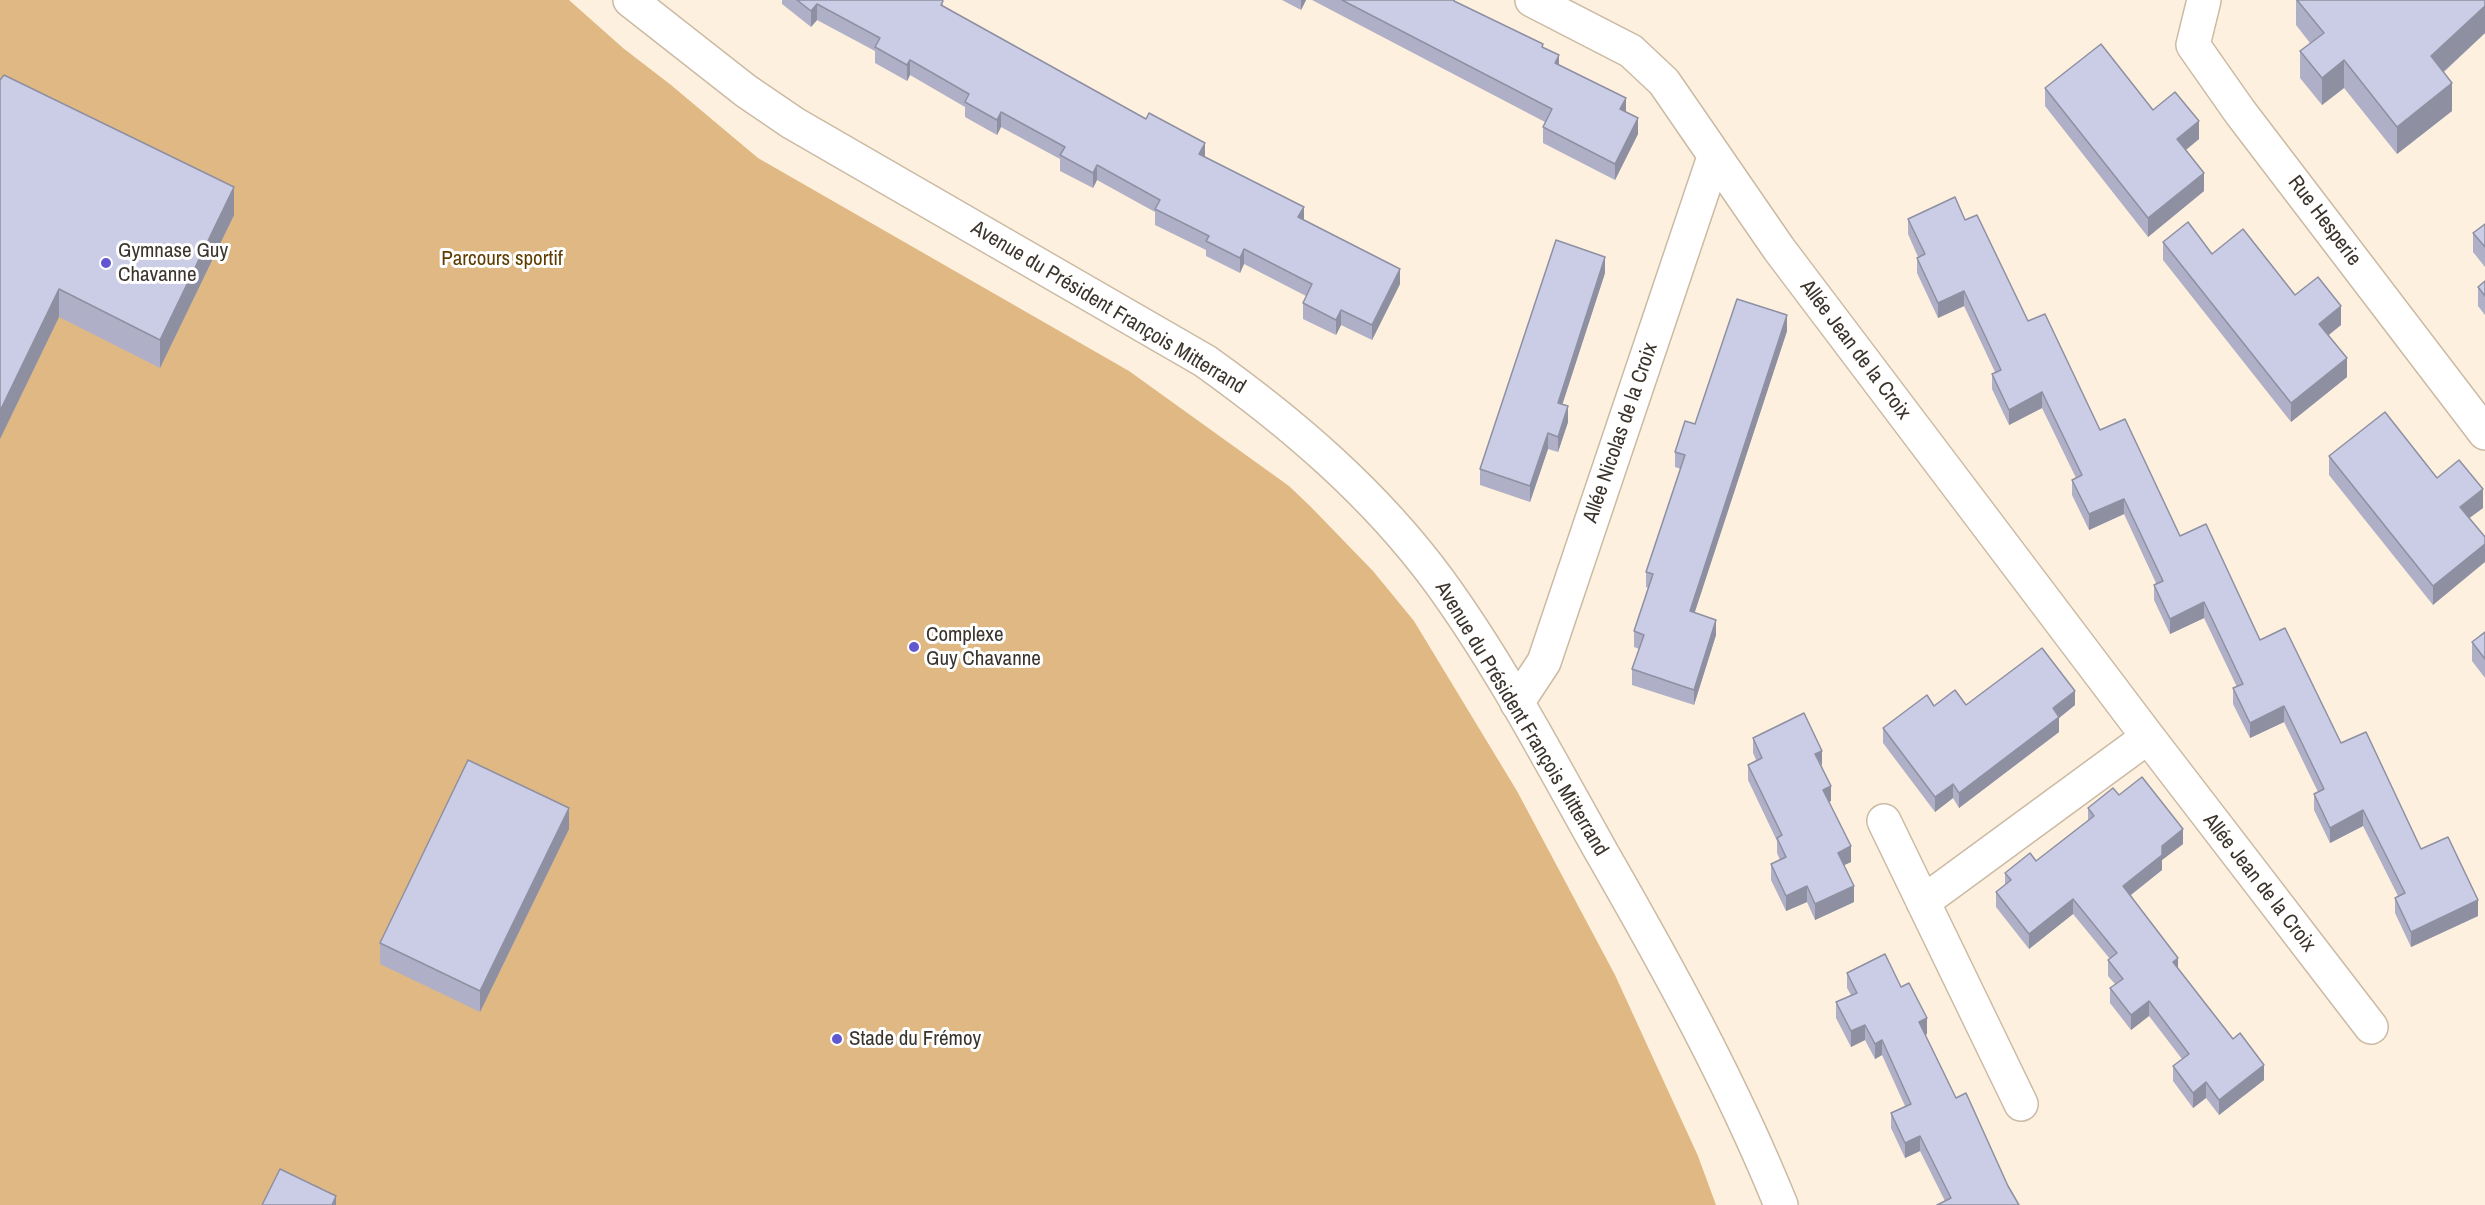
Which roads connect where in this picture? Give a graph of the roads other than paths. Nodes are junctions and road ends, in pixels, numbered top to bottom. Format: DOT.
graph roads {
  1 [pos="630,0"];
  2 [pos="1532,0"];
  3 [pos="2204,0"];
  4 [pos="1714,157"];
  5 [pos="2485,433"];
  6 [pos="1516,703"];
  7 [pos="2148,737"];
  8 [pos="1884,821"];
  9 [pos="1923,902"];
  10 [pos="2371,1027"];
  11 [pos="2021,1104"];
  12 [pos="1781,1205"];
  1 -- 6 [label="street, Avenue du Président François Mitterrand"];
  2 -- 4 [label="street, Allée Jean de la Croix"];
  3 -- 5 [label="street, Rue Hesperie"];
  4 -- 6 [label="street, Allée Nicolas de la Croix"];
  4 -- 7 [label="street, Allée Jean de la Croix"];
  6 -- 12 [label="street, Avenue du Président François Mitterrand"];
  7 -- 9 [label="street"];
  7 -- 10 [label="street, Allée Jean de la Croix"];
  8 -- 9 [label="street"];
  9 -- 11 [label="street"];
}
